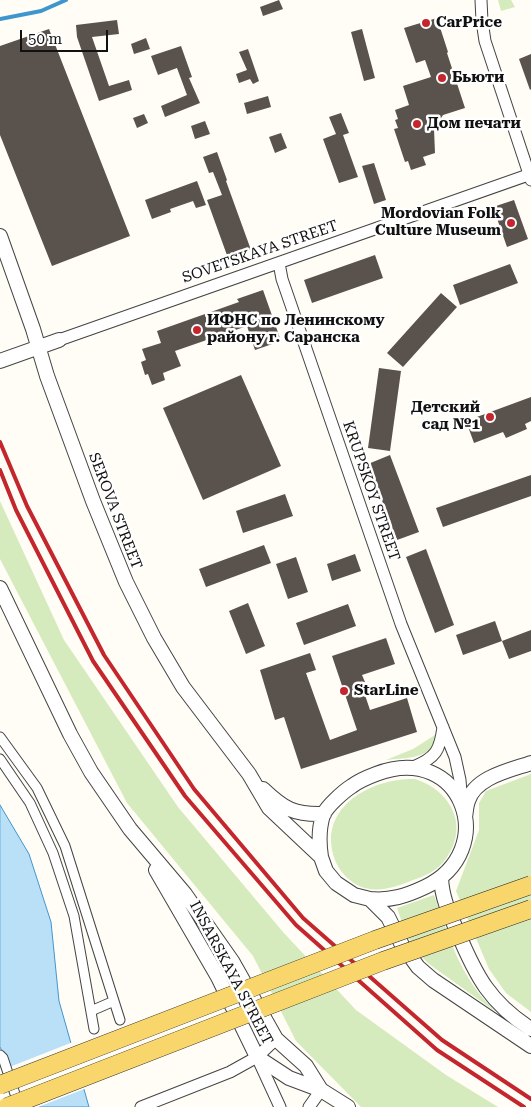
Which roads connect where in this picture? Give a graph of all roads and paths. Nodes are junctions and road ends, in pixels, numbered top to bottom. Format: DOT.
graph roads {
  1 [pos="481,0"];
  2 [pos="530,176"];
  3 [pos="0,236"];
  4 [pos="279,263"];
  5 [pos="59,340"];
  6 [pos="38,347"];
  7 [pos="0,361"];
  8 [pos="0,588"];
  9 [pos="442,726"];
  10 [pos="0,737"];
  11 [pos="0,759"];
  12 [pos="531,763"];
  13 [pos="413,767"];
  14 [pos="249,774"];
  15 [pos="324,814"];
  16 [pos="464,814"];
  17 [pos="140,841"];
  18 [pos="321,857"];
  19 [pos="441,878"];
  20 [pos="531,885"];
  21 [pos="370,899"];
  22 [pos="531,909"];
  23 [pos="114,1001"];
  24 [pos="91,1011"];
  25 [pos="120,1020"];
  26 [pos="94,1030"];
  27 [pos="531,1030"];
  28 [pos="276,1039"];
  29 [pos="531,1046"];
  30 [pos="0,1055"];
  31 [pos="257,1057"];
  32 [pos="0,1085"];
  33 [pos="321,1090"];
  34 [pos="7,1107"];
  35 [pos="20,1107"];
  36 [pos="141,1107"];
  37 [pos="280,1107"];
  38 [pos="309,1107"];
  39 [pos="348,1107"];
  1 -- 2 [label="street"];
  2 -- 4 [label="street, SOVETSKAYA STREET"];
  3 -- 6 [label="street, SEROVA STREET"];
  4 -- 5 [label="street, SOVETSKAYA STREET"];
  4 -- 9 [label="street, KRUPSKOY STREET"];
  5 -- 6 [label="street, SOVETSKAYA STREET"];
  6 -- 7 [label="street, SOVETSKAYA STREET"];
  6 -- 14 [label="street, SEROVA STREET"];
  8 -- 17 [label="street, INSARSKAYA STREET"];
  9 -- 13 [label="street"];
  9 -- 16 [label="street, KRUPSKOY STREET"];
  10 -- 23 [label="street"];
  11 -- 24 [label="street"];
  12 -- 16 [label="street"];
  13 -- 15 [label="street"];
  13 -- 16 [label="street"];
  14 -- 15 [label="street, SEROVA STREET"];
  14 -- 18 [label="street, SEROVA STREET"];
  15 -- 18 [label="street"];
  16 -- 19 [label="street"];
  17 -- 28 [label="street, INSARSKAYA STREET"];
  17 -- 31 [label="street, INSARSKAYA STREET"];
  18 -- 21 [label="street, SEROVA STREET"];
  19 -- 21 [label="street"];
  19 -- 27 [label="street"];
  20 -- 32 [label="main road, bridge"];
  21 -- 29 [label="street, SEROVA STREET"];
  22 -- 34 [label="main road, bridge"];
  23 -- 24 [label="street"];
  23 -- 25 [label="street"];
  24 -- 26 [label="street"];
  28 -- 31 [label="street"];
  28 -- 33 [label="street, INSARSKAYA STREET"];
  30 -- 35 [label="street"];
  31 -- 33 [label="street, INSARSKAYA STREET"];
  31 -- 36 [label="street"];
  31 -- 37 [label="street"];
  33 -- 38 [label="street"];
  33 -- 39 [label="street, INSARSKAYA STREET"];
}
